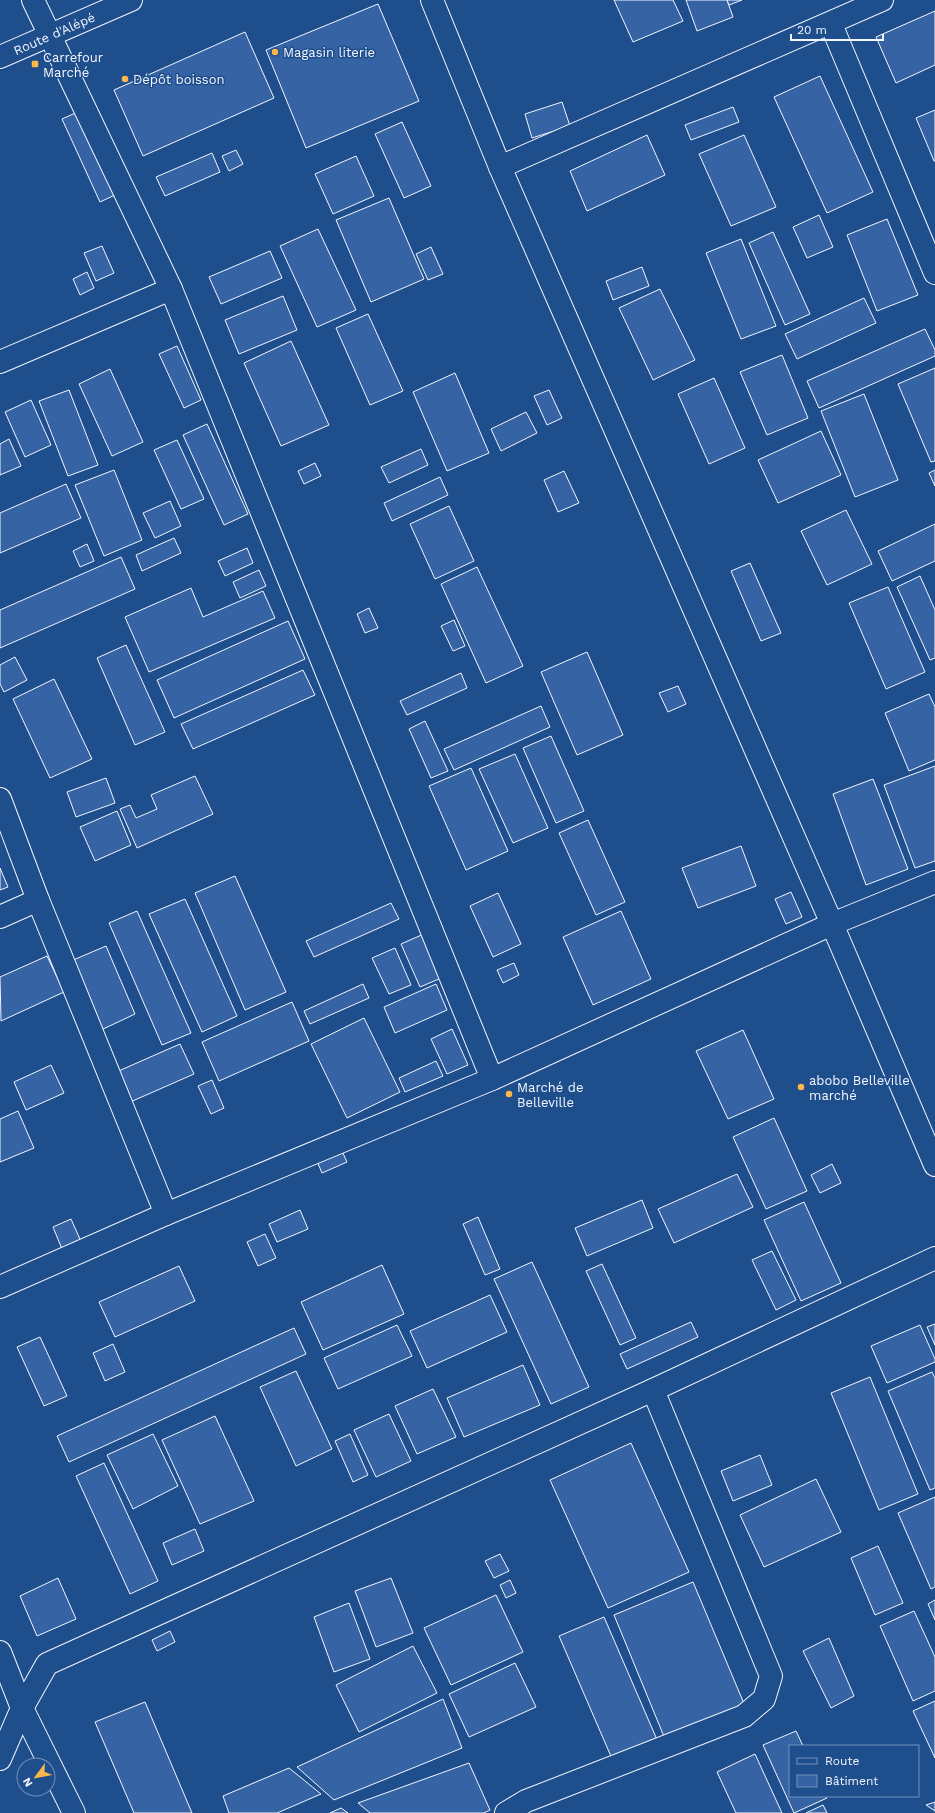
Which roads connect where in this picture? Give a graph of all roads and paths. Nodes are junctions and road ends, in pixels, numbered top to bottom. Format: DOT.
graph roads {
  1 [pos="34,0"];
  2 [pos="131,0"];
  3 [pos="432,0"];
  4 [pos="882,0"];
  5 [pos="830,24"];
  6 [pos="50,36"];
  7 [pos="0,58"];
  8 [pos="500,167"];
  9 [pos="935,273"];
  10 [pos="171,288"];
  11 [pos="0,362"];
  12 [pos="0,799"];
  13 [pos="935,882"];
  14 [pos="38,900"];
  15 [pos="0,916"];
  16 [pos="832,924"];
  17 [pos="492,1079"];
  18 [pos="935,1165"];
  19 [pos="166,1214"];
  20 [pos="935,1258"];
  21 [pos="0,1287"];
  22 [pos="653,1390"];
  23 [pos="0,1652"];
  24 [pos="22,1708"];
  25 [pos="0,1759"];
  26 [pos="74,1813"];
  27 [pos="506,1813"];
  1 -- 6 [label="street"];
  2 -- 6 [label="street, Route d'Alépé"];
  3 -- 8 [label="street"];
  4 -- 5 [label="street"];
  5 -- 8 [label="street"];
  5 -- 9 [label="street"];
  6 -- 7 [label="street, Route d'Alépé"];
  6 -- 10 [label="street"];
  8 -- 16 [label="street"];
  10 -- 11 [label="street"];
  10 -- 17 [label="street"];
  12 -- 14 [label="street"];
  13 -- 16 [label="street"];
  14 -- 15 [label="street"];
  14 -- 19 [label="street"];
  16 -- 17 [label="street"];
  16 -- 18 [label="street"];
  17 -- 19 [label="street"];
  19 -- 21 [label="street"];
  20 -- 22 [label="street"];
  22 -- 24 [label="street"];
  22 -- 27 [label="street"];
  23 -- 24 [label="street"];
  24 -- 25 [label="street"];
  24 -- 26 [label="street"];
}
